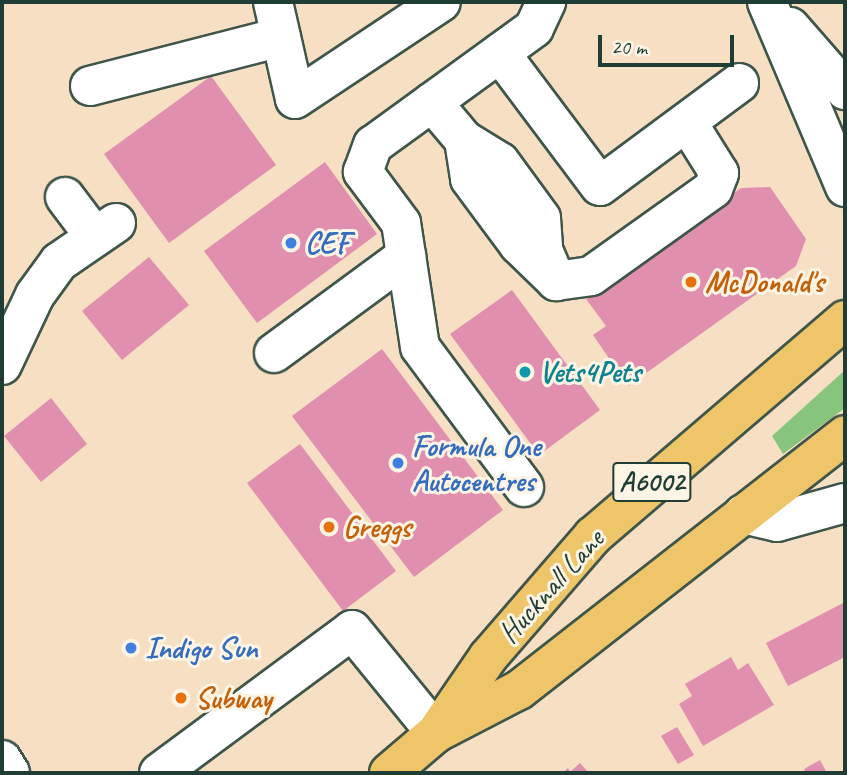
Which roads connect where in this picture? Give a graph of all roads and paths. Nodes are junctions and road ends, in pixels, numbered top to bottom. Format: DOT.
graph roads {
  1 [pos="442,2"];
  2 [pos="546,2"];
  3 [pos="768,2"];
  4 [pos="277,20"];
  5 [pos="500,53"];
  6 [pos="845,53"];
  7 [pos="739,83"];
  8 [pos="90,86"];
  9 [pos="845,90"];
  10 [pos="432,102"];
  11 [pos="687,122"];
  12 [pos="844,177"];
  13 [pos="65,197"];
  14 [pos="406,256"];
  15 [pos="842,316"];
  16 [pos="274,353"];
  17 [pos="2,365"];
  18 [pos="845,435"];
  19 [pos="523,487"];
  20 [pos="845,503"];
  21 [pos="743,514"];
  22 [pos="436,733"];
  23 [pos="2,760"];
  24 [pos="10,773"];
  25 [pos="159,773"];
  26 [pos="388,773"];
  1 -- 4 [label="street"];
  2 -- 5 [label="street"];
  3 -- 6 [label="street"];
  3 -- 9 [label="street"];
  3 -- 12 [label="street"];
  4 -- 8 [label="street"];
  5 -- 10 [label="street"];
  5 -- 11 [label="street"];
  7 -- 11 [label="street"];
  10 -- 11 [label="street"];
  10 -- 14 [label="street"];
  13 -- 17 [label="street"];
  14 -- 16 [label="street"];
  14 -- 19 [label="street"];
  15 -- 22 [label="main road, Hucknall Lane / A6002"];
  18 -- 21 [label="main road, Hucknall Lane / A6002"];
  20 -- 21 [label="street"];
  21 -- 22 [label="main road, Hucknall Lane / A6002"];
  22 -- 25 [label="street"];
  22 -- 26 [label="main road, Hucknall Lane / A6002"];
  23 -- 24 [label="street"];
}
